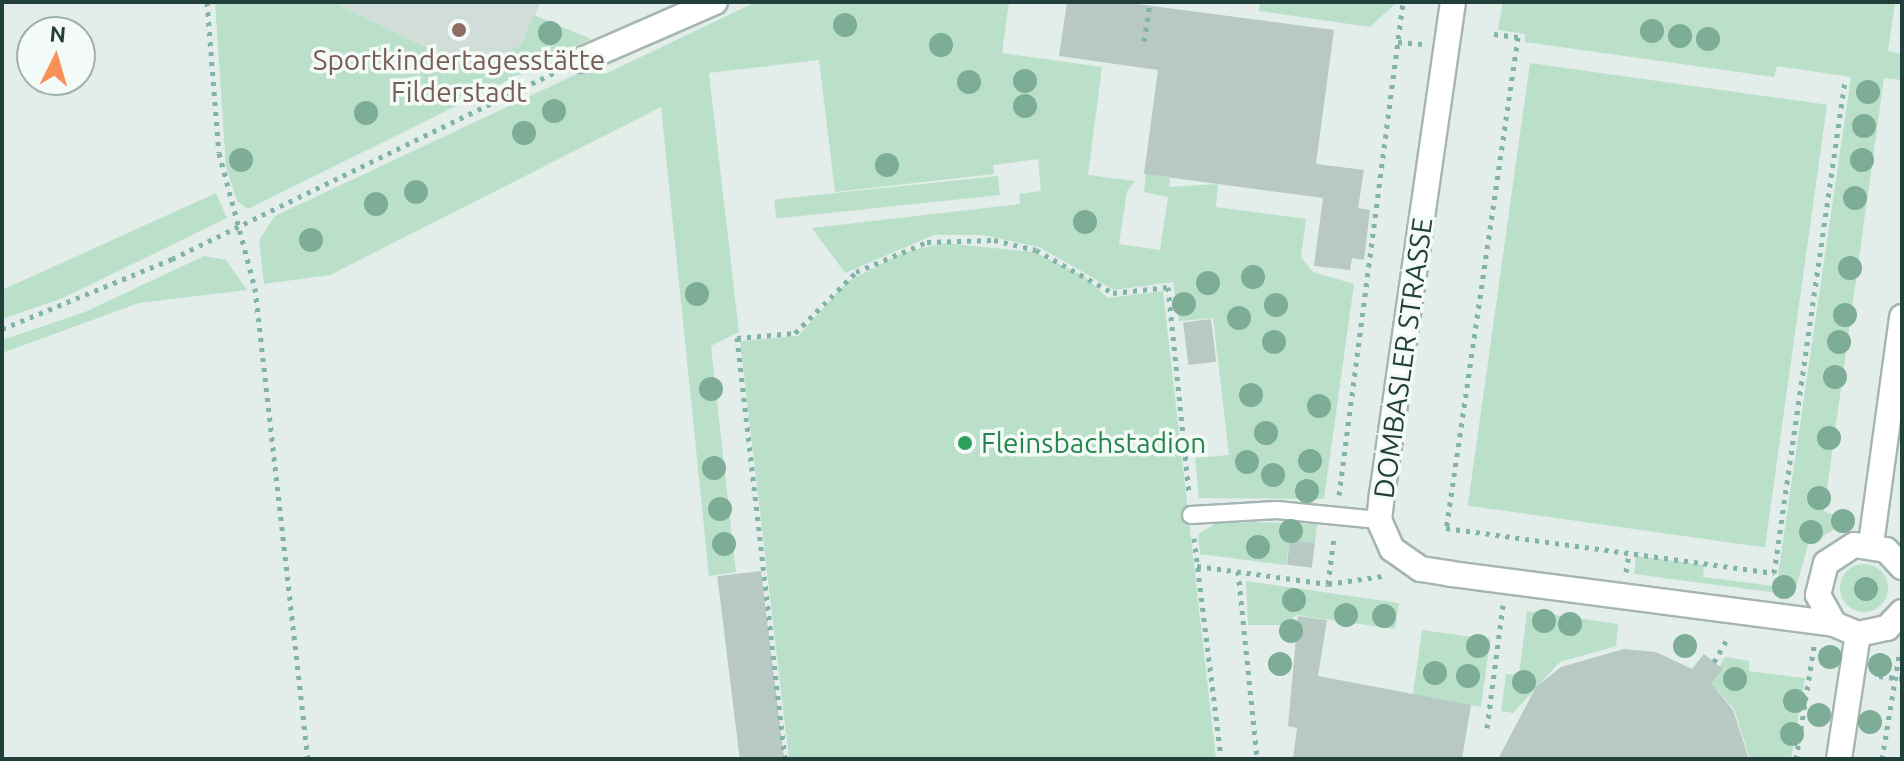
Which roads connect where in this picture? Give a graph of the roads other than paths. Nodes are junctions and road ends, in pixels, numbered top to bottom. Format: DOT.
graph roads {
  1 [pos="715,2"];
  2 [pos="1453,2"];
  3 [pos="582,60"];
  4 [pos="1902,317"];
  5 [pos="1191,515"];
  6 [pos="1379,520"];
  7 [pos="1871,544"];
  8 [pos="1902,567"];
  9 [pos="1834,624"];
  10 [pos="1898,628"];
  11 [pos="1858,634"];
  12 [pos="1839,759"];
  1 -- 3 [label="street"];
  2 -- 6 [label="street, DOMBASLER STRASSE"];
  4 -- 7 [label="street"];
  5 -- 6 [label="lane"];
  6 -- 9 [label="street, DOMBASLER STRASSE"];
  7 -- 8 [label="street"];
  7 -- 9 [label="street"];
  9 -- 11 [label="street, DOMBASLER STRASSE"];
  10 -- 11 [label="street"];
  11 -- 12 [label="street"];
}
